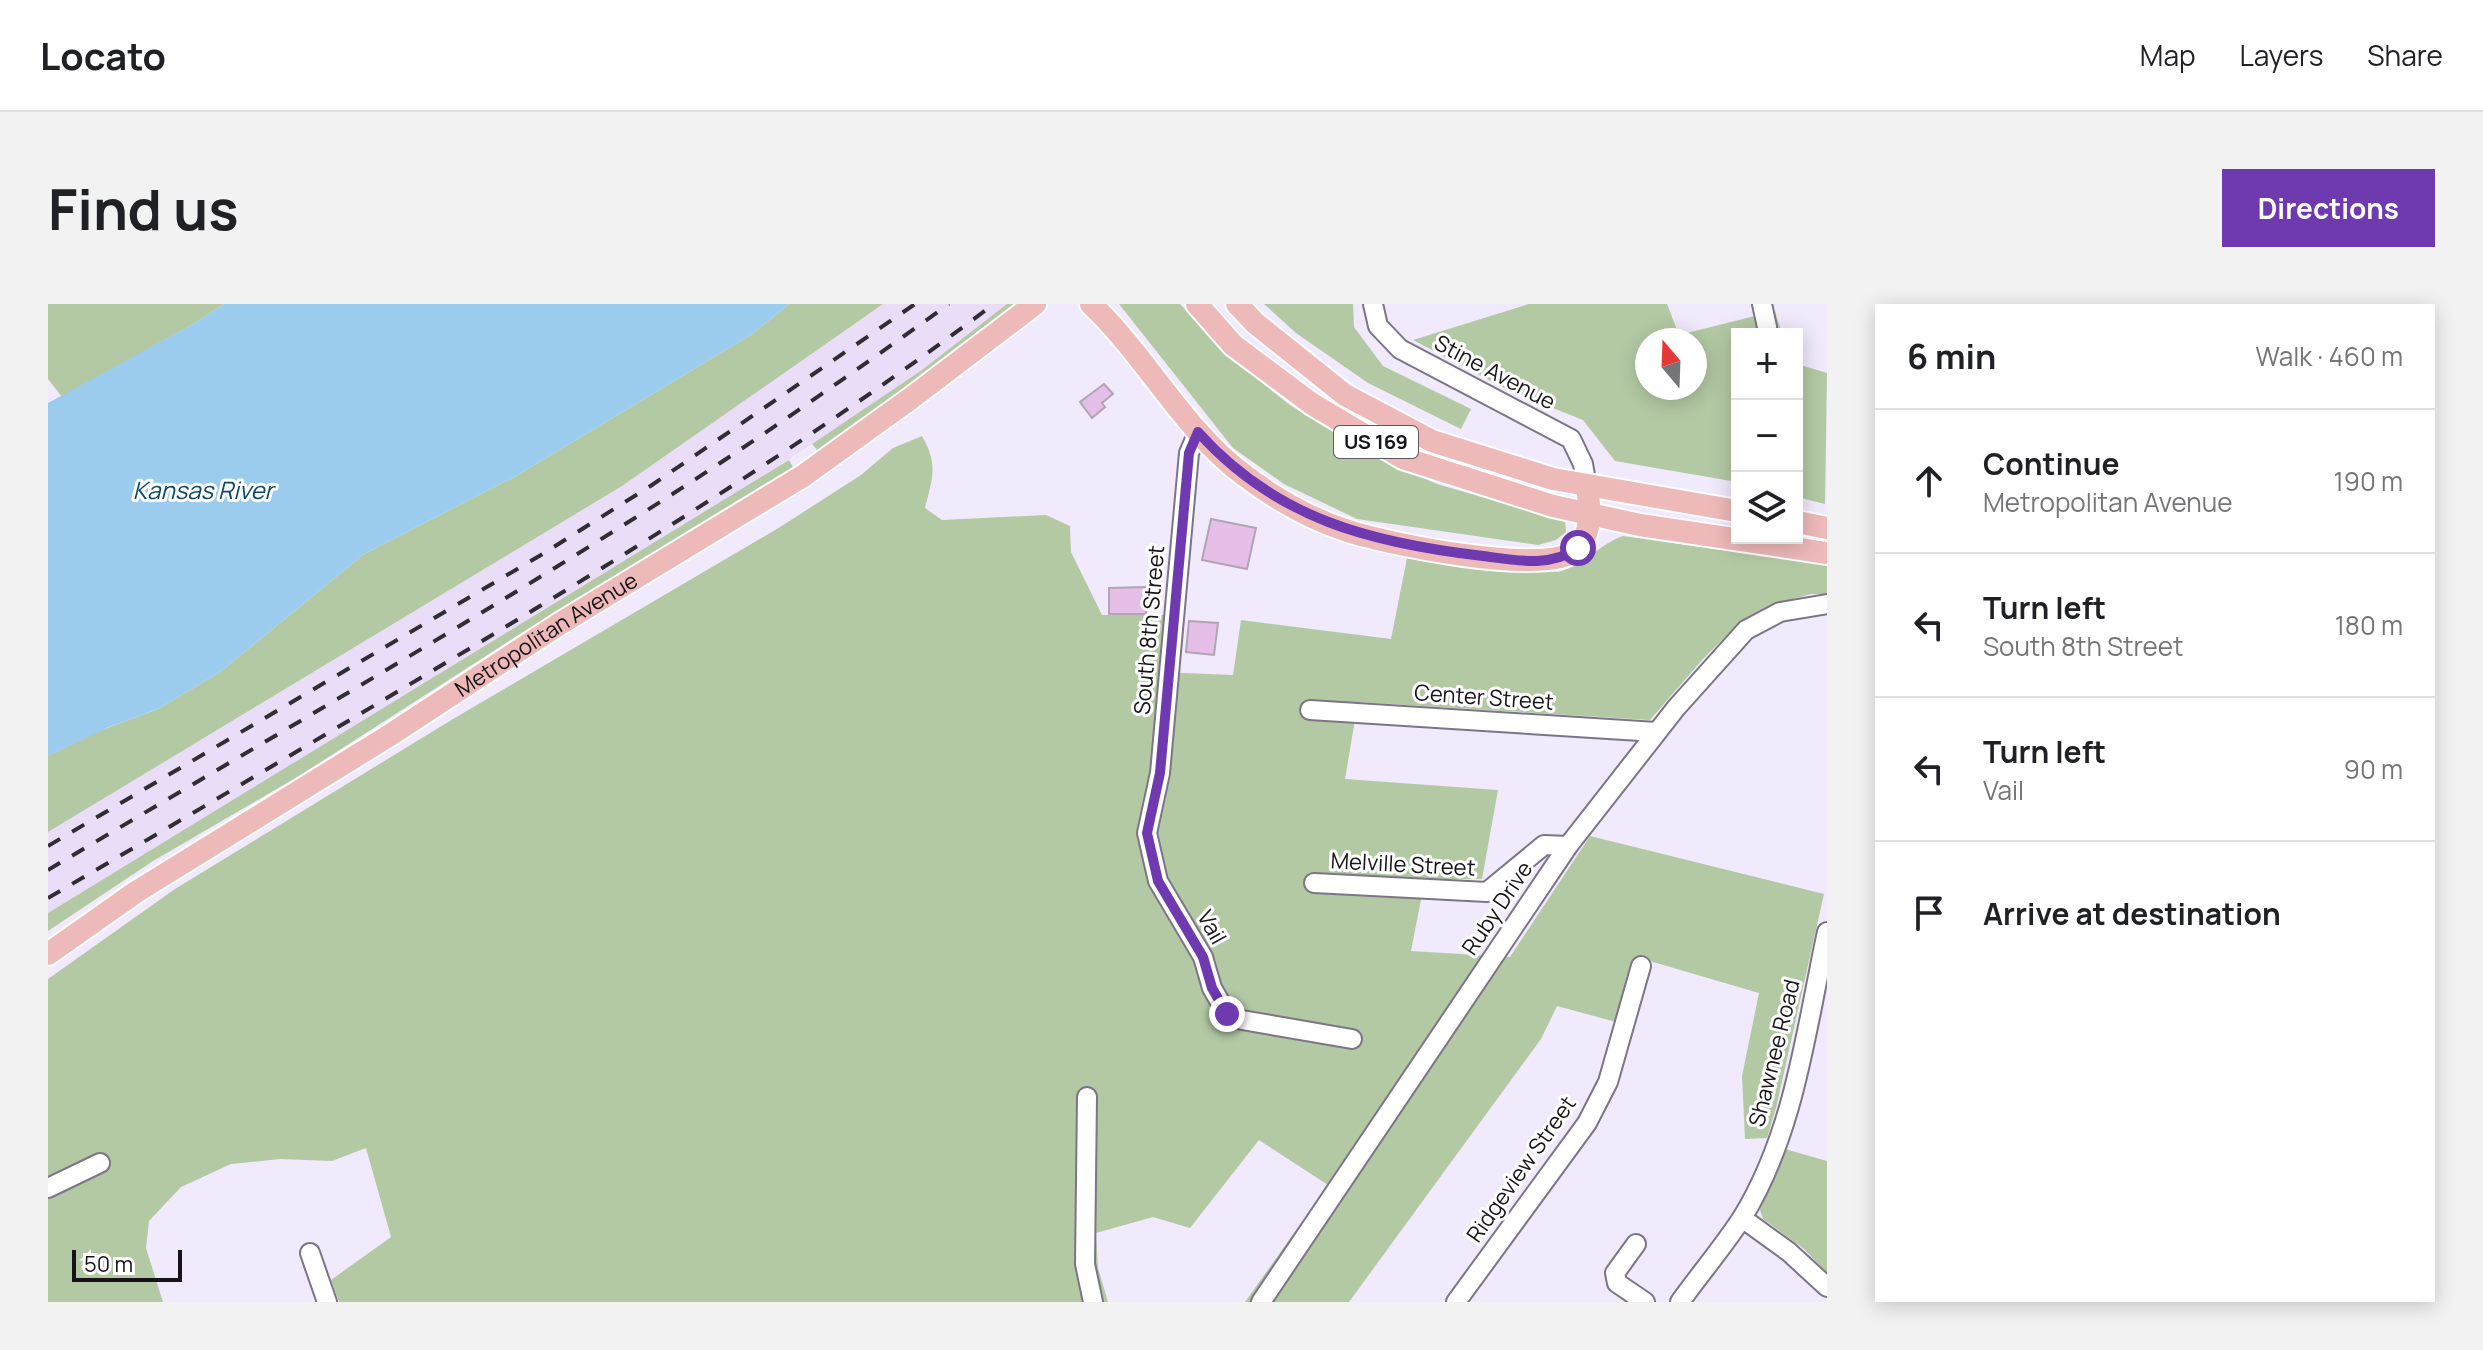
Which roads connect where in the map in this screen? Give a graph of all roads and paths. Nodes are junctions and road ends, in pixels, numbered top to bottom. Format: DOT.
graph roads {
  1 [pos="1035,304"];
  2 [pos="1091,304"];
  3 [pos="1197,304"];
  4 [pos="1237,304"];
  5 [pos="1373,304"];
  6 [pos="1762,304"];
  7 [pos="1767,327"];
  8 [pos="1198,432"];
  9 [pos="1587,487"];
  10 [pos="1731,510"];
  11 [pos="1591,514"];
  12 [pos="1803,523"];
  13 [pos="1827,528"];
  14 [pos="1827,553"];
  15 [pos="1827,604"];
  16 [pos="1310,710"];
  17 [pos="1656,732"];
  18 [pos="1147,833"];
  19 [pos="1568,846"];
  20 [pos="1314,883"];
  21 [pos="1827,932"];
  22 [pos="48,954"];
  23 [pos="1641,966"];
  24 [pos="1352,1039"];
  25 [pos="1087,1097"];
  26 [pos="100,1163"];
  27 [pos="48,1188"];
  28 [pos="1742,1218"];
  29 [pos="1636,1244"];
  30 [pos="310,1253"];
  31 [pos="1827,1287"];
  32 [pos="327,1302"];
  33 [pos="1093,1302"];
  34 [pos="1261,1302"];
  35 [pos="1456,1302"];
  36 [pos="1645,1302"];
  37 [pos="1680,1302"];
  1 -- 22 [label="main road, Metropolitan Avenue"];
  2 -- 8 [label="main road"];
  3 -- 11 [label="main road, US 169"];
  4 -- 9 [label="main road, US 169"];
  5 -- 9 [label="street, Stine Avenue"];
  6 -- 7 [label="street"];
  8 -- 11 [label="main road"];
  8 -- 18 [label="street, South 8th Street"];
  9 -- 10 [label="main road, US 169"];
  9 -- 11 [label="main road"];
  11 -- 14 [label="main road, US 169"];
  12 -- 13 [label="main road"];
  15 -- 17 [label="street, Ruby Drive"];
  16 -- 17 [label="street, Center Street"];
  17 -- 19 [label="street, Ruby Drive"];
  18 -- 24 [label="street, Vail"];
  19 -- 20 [label="street, Melville Street"];
  19 -- 34 [label="street, Ruby Drive"];
  21 -- 28 [label="street, Shawnee Road"];
  23 -- 35 [label="street, Ridgeview Street"];
  25 -- 33 [label="street"];
  26 -- 27 [label="street"];
  28 -- 31 [label="street"];
  28 -- 37 [label="street, Shawnee Road"];
  29 -- 36 [label="street"];
  30 -- 32 [label="street"];
}
